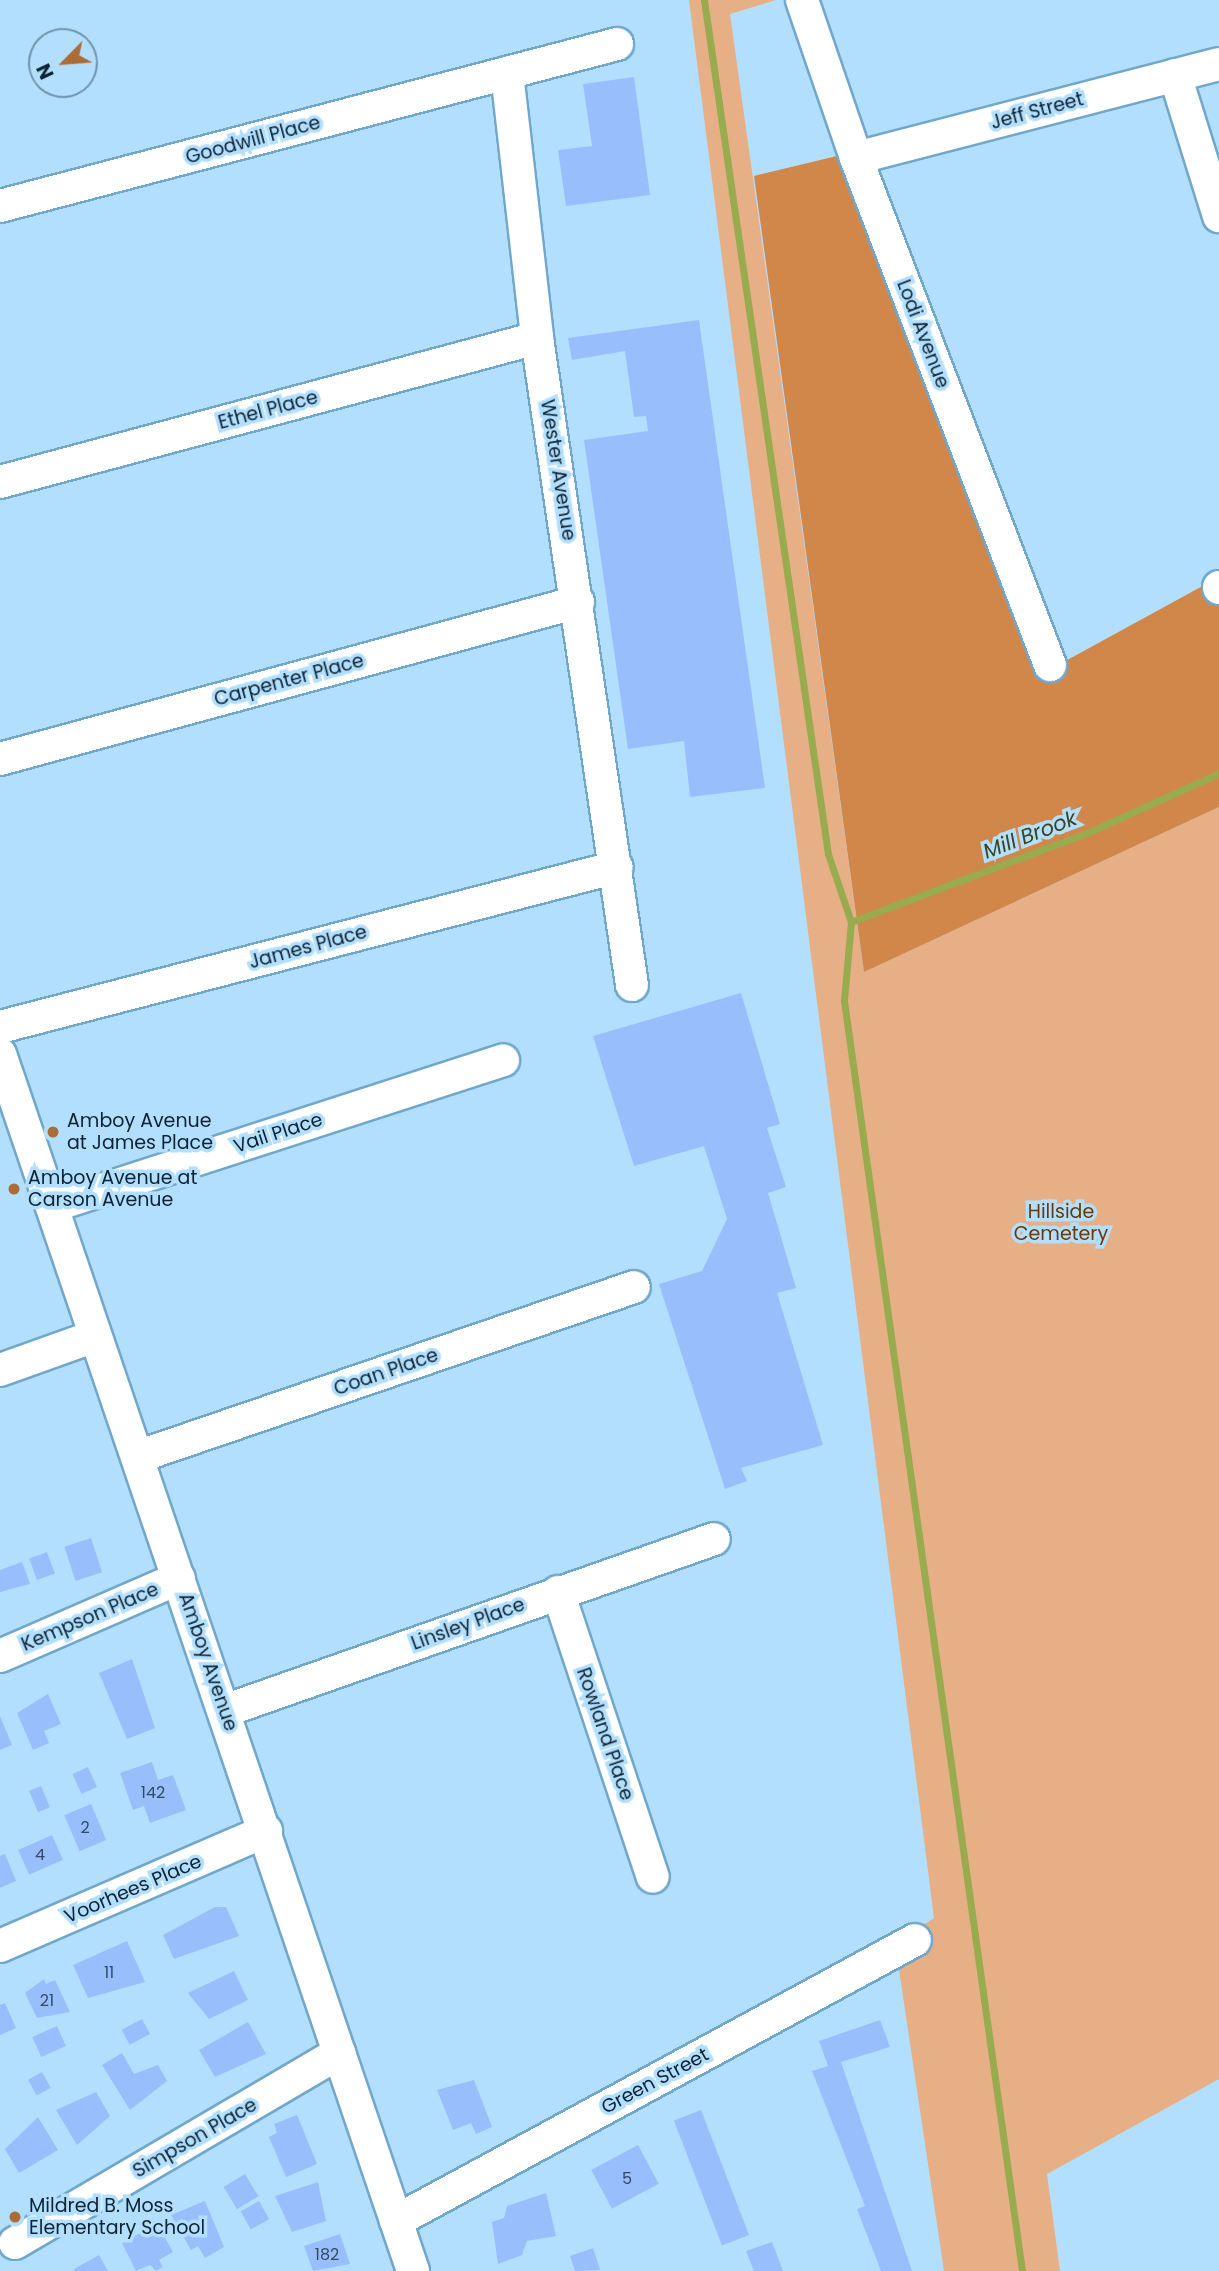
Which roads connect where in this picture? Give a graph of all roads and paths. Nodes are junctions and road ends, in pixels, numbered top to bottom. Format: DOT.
graph roads {
  1 [pos="802,0"];
  2 [pos="617,44"];
  3 [pos="1219,64"];
  4 [pos="507,73"];
  5 [pos="1175,75"];
  6 [pos="856,158"];
  7 [pos="0,206"];
  8 [pos="1219,216"];
  9 [pos="537,338"];
  10 [pos="0,482"];
  11 [pos="578,602"];
  12 [pos="1050,665"];
  13 [pos="0,759"];
  14 [pos="617,867"];
  15 [pos="632,985"];
  16 [pos="0,1027"];
  17 [pos="503,1060"];
  18 [pos="2,1067"];
  19 [pos="52,1206"];
  20 [pos="634,1287"];
  21 [pos="95,1336"];
  22 [pos="0,1370"];
  23 [pos="137,1457"];
  24 [pos="714,1539"];
  25 [pos="179,1578"];
  26 [pos="558,1592"];
  27 [pos="0,1656"];
  28 [pos="224,1711"];
  29 [pos="266,1832"];
  30 [pos="653,1877"];
  31 [pos="915,1940"];
  32 [pos="0,1946"];
  33 [pos="339,2053"];
  34 [pos="396,2221"];
  35 [pos="15,2243"];
  36 [pos="413,2271"];
  1 -- 6 [label="street, Lodi Avenue"];
  2 -- 4 [label="street, Goodwill Place"];
  3 -- 5 [label="street, Jeff Street"];
  4 -- 7 [label="street, Goodwill Place"];
  4 -- 9 [label="street, Wester Avenue"];
  5 -- 6 [label="street, Jeff Street"];
  5 -- 8 [label="street"];
  6 -- 12 [label="street, Lodi Avenue"];
  9 -- 10 [label="street, Ethel Place"];
  9 -- 11 [label="street, Wester Avenue"];
  11 -- 13 [label="street, Carpenter Place"];
  11 -- 14 [label="street, Wester Avenue"];
  14 -- 15 [label="street, Wester Avenue"];
  14 -- 16 [label="street, James Place"];
  17 -- 19 [label="street, Vail Place"];
  18 -- 19 [label="street, Amboy Avenue"];
  19 -- 21 [label="street, Amboy Avenue"];
  20 -- 23 [label="street, Coan Place"];
  21 -- 22 [label="street"];
  21 -- 23 [label="street, Amboy Avenue"];
  23 -- 25 [label="street, Amboy Avenue"];
  24 -- 26 [label="street, Linsley Place"];
  25 -- 27 [label="street, Kempson Place"];
  25 -- 28 [label="street, Amboy Avenue"];
  26 -- 28 [label="street, Linsley Place"];
  26 -- 30 [label="street, Rowland Place"];
  28 -- 29 [label="street, Amboy Avenue"];
  29 -- 32 [label="street, Voorhees Place"];
  29 -- 33 [label="street, Amboy Avenue"];
  31 -- 34 [label="street, Green Street"];
  33 -- 34 [label="street, Amboy Avenue"];
  33 -- 35 [label="street, Simpson Place"];
  34 -- 36 [label="street, Amboy Avenue"];
}
